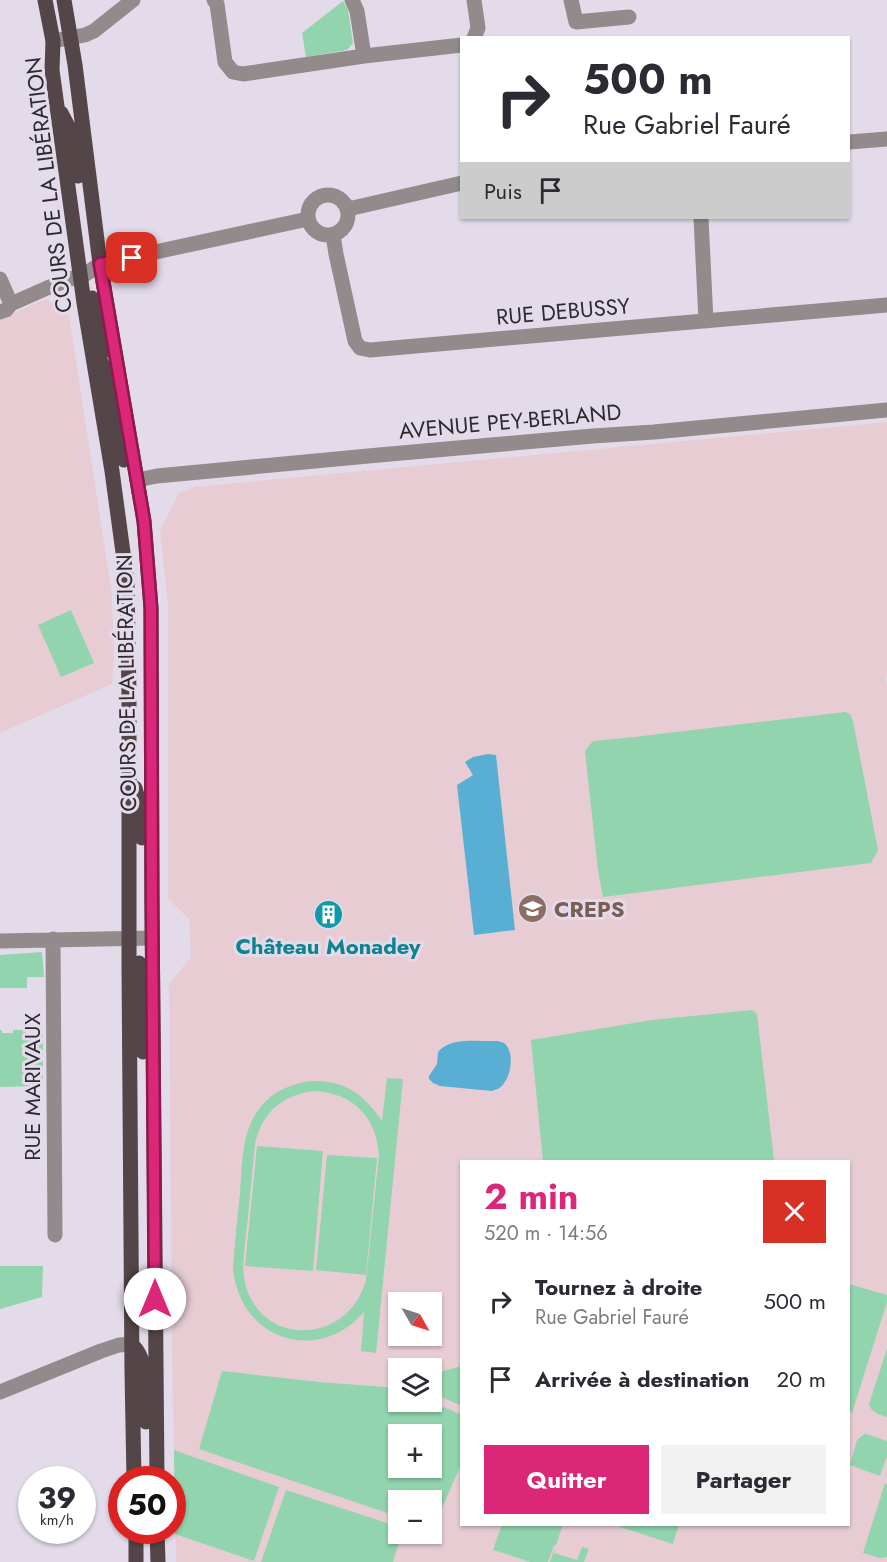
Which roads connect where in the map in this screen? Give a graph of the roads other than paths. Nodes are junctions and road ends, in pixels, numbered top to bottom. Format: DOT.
graph roads {
  1 [pos="45,0"];
  2 [pos="64,0"];
  3 [pos="133,0"];
  4 [pos="214,0"];
  5 [pos="352,0"];
  6 [pos="474,0"];
  7 [pos="571,0"];
  8 [pos="629,17"];
  9 [pos="475,36"];
  10 [pos="71,38"];
  11 [pos="53,41"];
  12 [pos="460,45"];
  13 [pos="364,56"];
  14 [pos="57,105"];
  15 [pos="887,139"];
  16 [pos="850,142"];
  17 [pos="460,183"];
  18 [pos="348,210"];
  19 [pos="308,219"];
  20 [pos="701,219"];
  21 [pos="333,235"];
  22 [pos="100,264"];
  23 [pos="80,278"];
  24 [pos="0,279"];
  25 [pos="887,305"];
  26 [pos="6,308"];
  27 [pos="706,321"];
  28 [pos="90,340"];
  29 [pos="119,373"];
  30 [pos="887,410"];
  31 [pos="137,480"];
  32 [pos="130,771"];
  33 [pos="129,938"];
  34 [pos="152,938"];
  35 [pos="53,939"];
  36 [pos="0,941"];
  37 [pos="154,1201"];
  38 [pos="55,1235"];
  39 [pos="132,1344"];
  40 [pos="0,1392"];
  41 [pos="135,1466"];
  42 [pos="153,1466"];
  43 [pos="156,1466"];
  44 [pos="136,1544"];
  45 [pos="157,1544"];
  46 [pos="136,1562"];
  47 [pos="158,1562"];
  1 -- 11 [label="main road, COURS DE LA LIBÉRATION"];
  2 -- 10 [label="main road, COURS DE LA LIBÉRATION"];
  3 -- 10 [label="street"];
  4 -- 13 [label="street"];
  5 -- 13 [label="street"];
  6 -- 9 [label="street"];
  7 -- 8 [label="street"];
  10 -- 11 [label="street"];
  10 -- 22 [label="main road, COURS DE LA LIBÉRATION"];
  11 -- 14 [label="main road, COURS DE LA LIBÉRATION"];
  12 -- 13 [label="street"];
  14 -- 22 [label="main road"];
  14 -- 23 [label="main road, COURS DE LA LIBÉRATION"];
  15 -- 16 [label="street"];
  17 -- 18 [label="street"];
  18 -- 19 [label="street"];
  18 -- 21 [label="street"];
  19 -- 21 [label="street"];
  19 -- 22 [label="street"];
  20 -- 27 [label="street"];
  21 -- 27 [label="street, RUE DEBUSSY"];
  22 -- 23 [label="street"];
  22 -- 29 [label="main road, COURS DE LA LIBÉRATION"];
  23 -- 26 [label="street"];
  23 -- 28 [label="main road, COURS DE LA LIBÉRATION"];
  23 -- 29 [label="main road"];
  24 -- 26 [label="street"];
  25 -- 27 [label="street, RUE DEBUSSY"];
  28 -- 31 [label="main road"];
  28 -- 32 [label="main road, COURS DE LA LIBÉRATION"];
  29 -- 31 [label="main road, COURS DE LA LIBÉRATION"];
  30 -- 31 [label="street, AVENUE PEY-BERLAND"];
  31 -- 34 [label="main road, COURS DE LA LIBÉRATION"];
  32 -- 33 [label="main road, COURS DE LA LIBÉRATION"];
  32 -- 34 [label="main road"];
  33 -- 34 [label="street"];
  33 -- 35 [label="street"];
  33 -- 37 [label="main road"];
  33 -- 39 [label="main road, COURS DE LA LIBÉRATION"];
  34 -- 37 [label="main road, COURS DE LA LIBÉRATION"];
  35 -- 36 [label="street"];
  35 -- 38 [label="street, RUE MARIVAUX"];
  37 -- 43 [label="main road, COURS DE LA LIBÉRATION"];
  39 -- 40 [label="street"];
  39 -- 41 [label="main road, COURS DE LA LIBÉRATION"];
  39 -- 42 [label="main road"];
  44 -- 46 [label="main road"];
  45 -- 47 [label="main road"];
}
